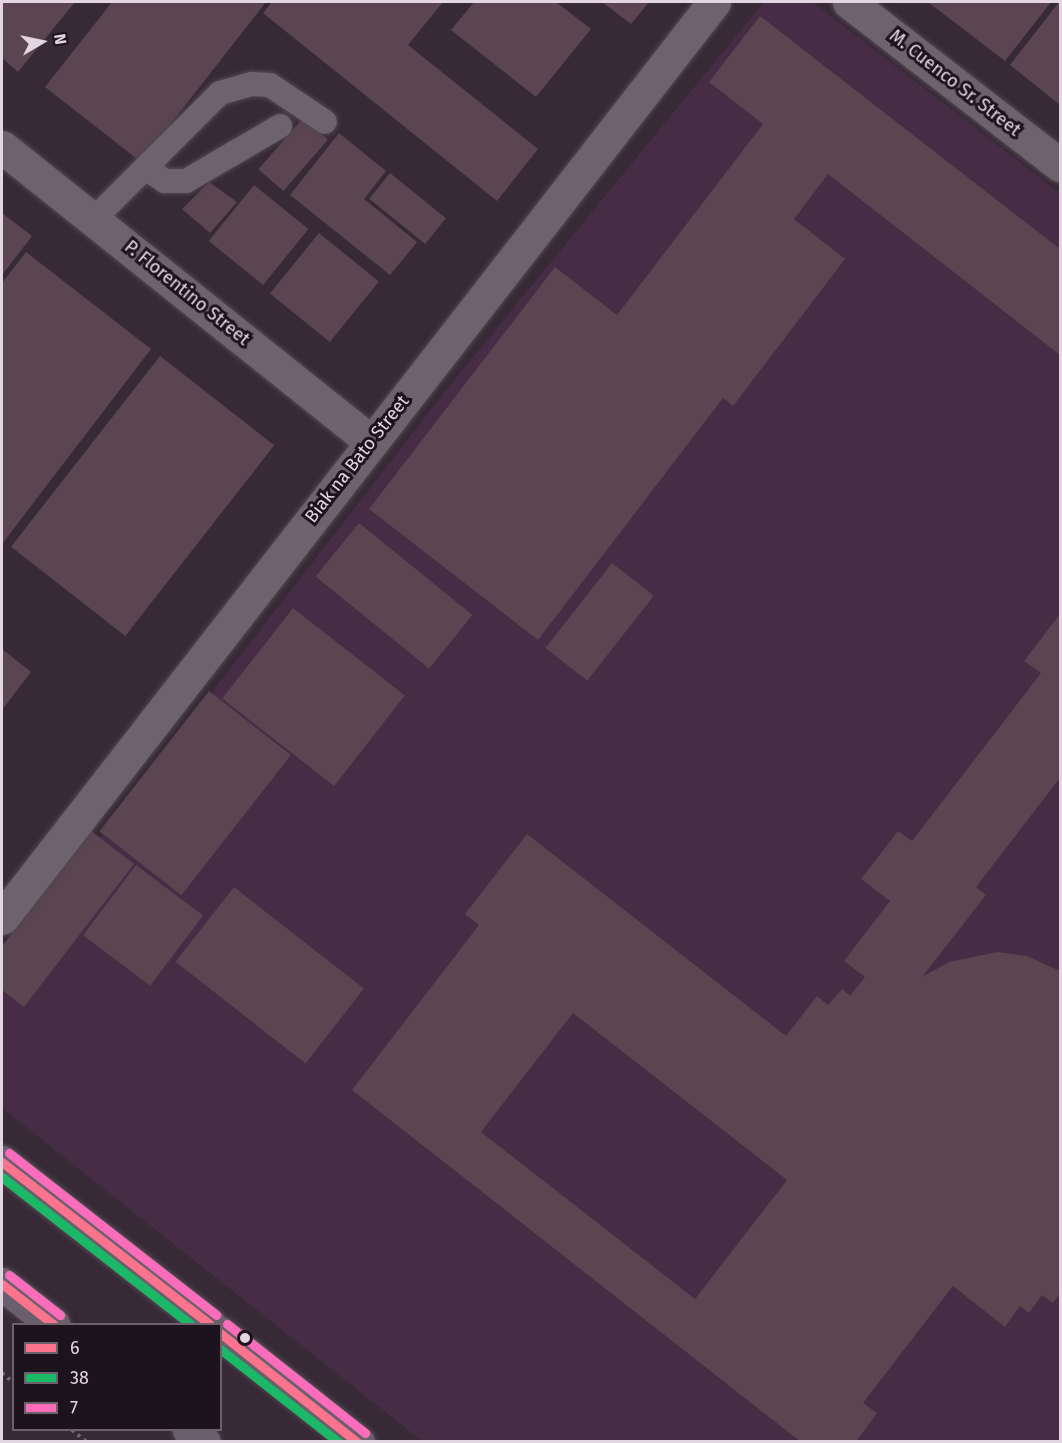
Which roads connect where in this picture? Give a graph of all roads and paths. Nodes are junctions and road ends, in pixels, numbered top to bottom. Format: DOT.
graph roads {
  1 [pos="714,2"];
  2 [pos="849,2"];
  3 [pos="325,122"];
  4 [pos="280,126"];
  5 [pos="2,147"];
  6 [pos="1060,165"];
  7 [pos="145,168"];
  8 [pos="94,219"];
  9 [pos="370,441"];
  10 [pos="2,918"];
  11 [pos="2,1162"];
  12 [pos="2,1284"];
  13 [pos="52,1323"];
  14 [pos="208,1323"];
  15 [pos="222,1335"];
  16 [pos="73,1431"];
  17 [pos="190,1431"];
  18 [pos="87,1442"];
  19 [pos="204,1442"];
  20 [pos="358,1442"];
  1 -- 9 [label="street, Biak na Bato Street"];
  2 -- 6 [label="street, M. Cuenco Sr. Street"];
  3 -- 7 [label="lane"];
  4 -- 7 [label="lane"];
  5 -- 8 [label="street, P. Florentino Street"];
  7 -- 8 [label="lane"];
  8 -- 9 [label="street, P. Florentino Street"];
  9 -- 10 [label="street, Biak na Bato Street"];
  11 -- 14 [label="main road"];
  12 -- 13 [label="main road"];
  15 -- 20 [label="main road"];
  16 -- 18 [label="path"];
  17 -- 19 [label="main road"];
}
